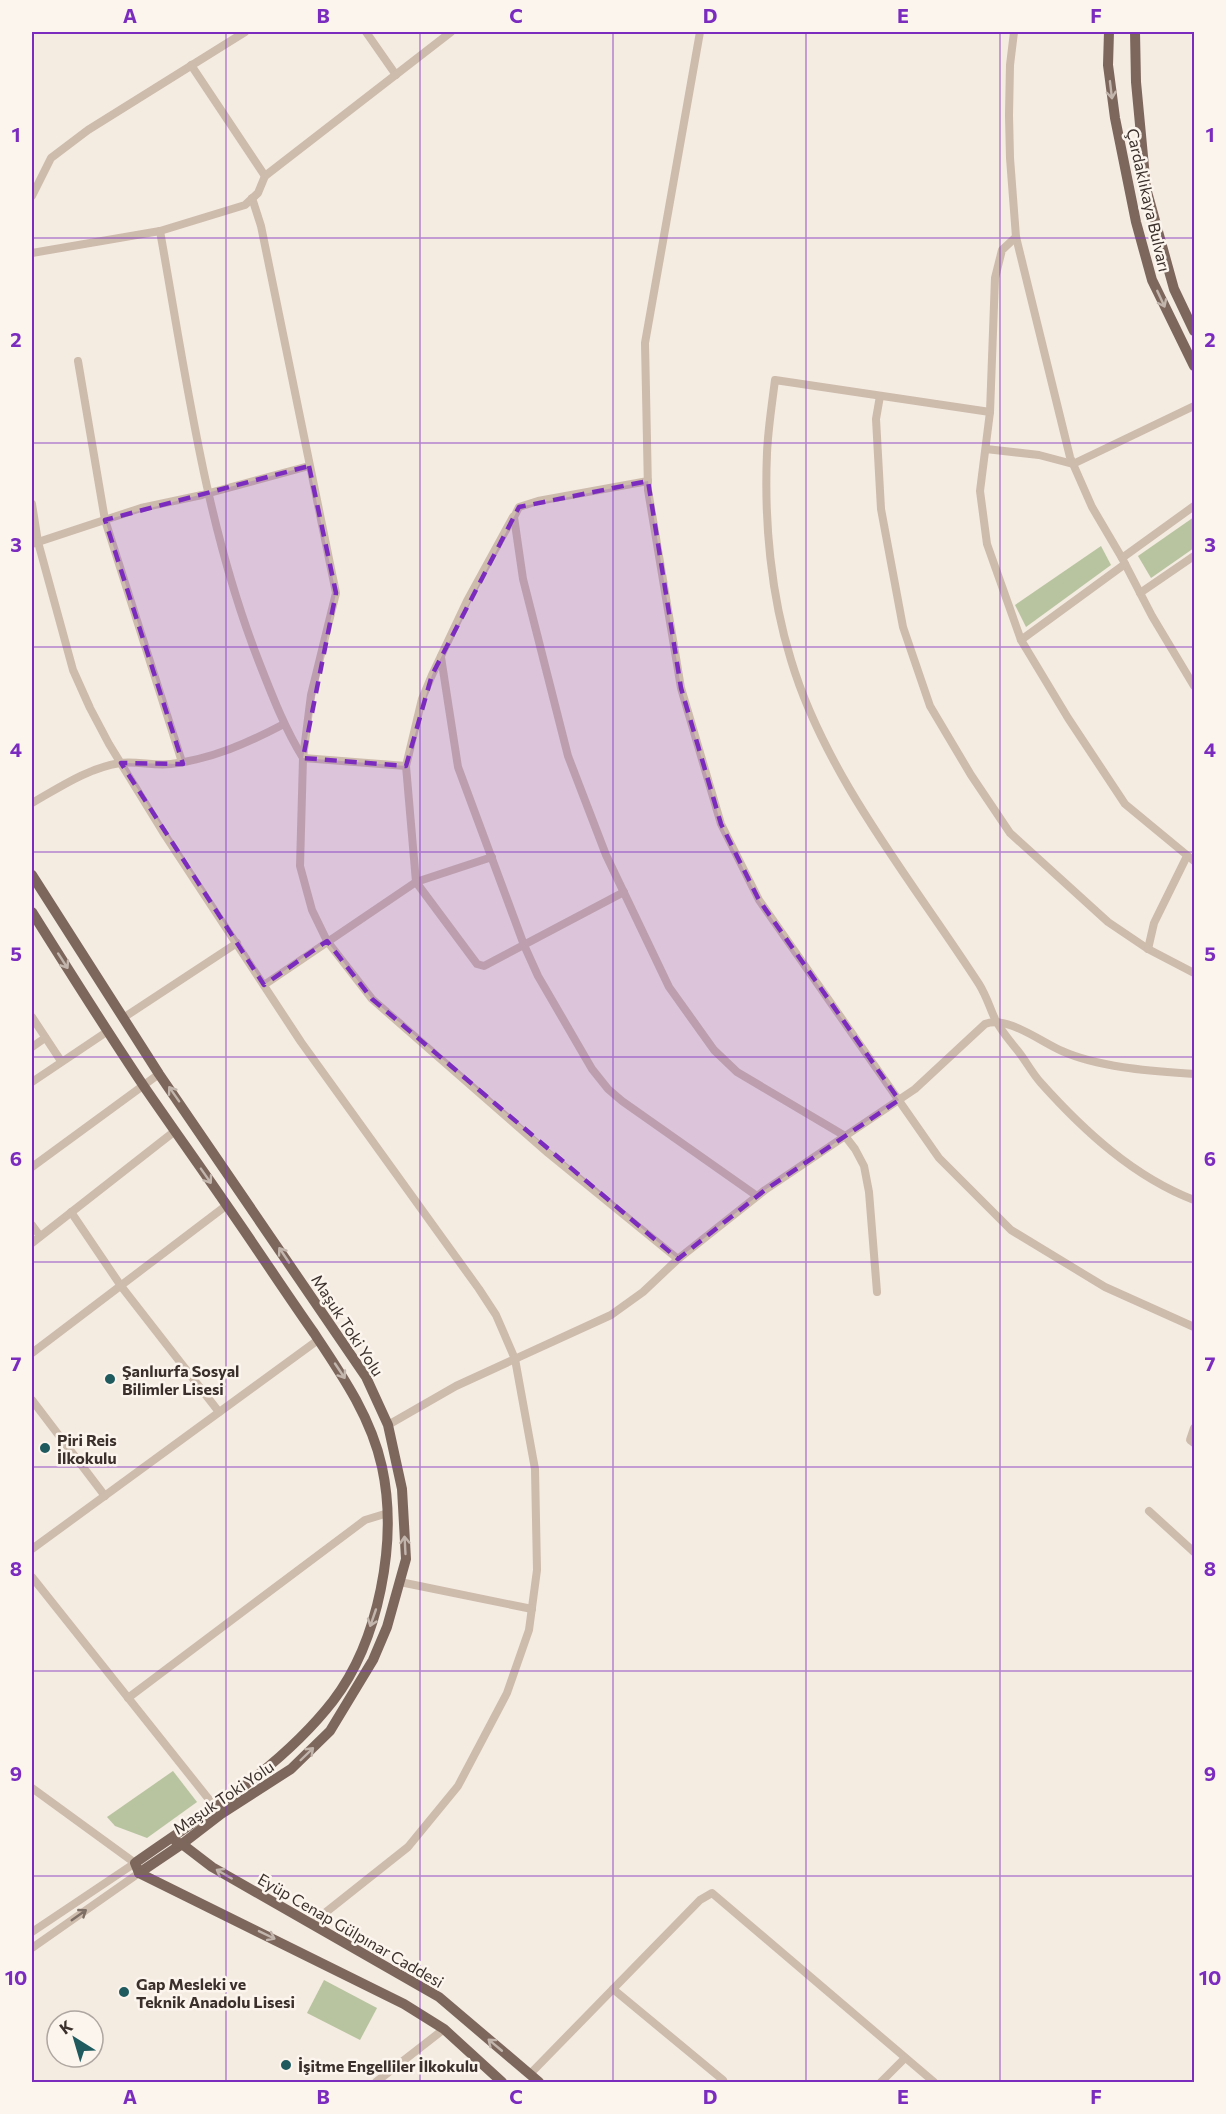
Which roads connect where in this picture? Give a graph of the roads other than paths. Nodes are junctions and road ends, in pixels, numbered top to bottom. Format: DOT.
graph roads {
  1 [pos="245,32"];
  2 [pos="366,32"];
  3 [pos="451,32"];
  4 [pos="700,32"];
  5 [pos="1014,32"];
  6 [pos="1109,32"];
  7 [pos="1135,32"];
  8 [pos="191,65"];
  9 [pos="396,75"];
  10 [pos="265,176"];
  11 [pos="32,196"];
  12 [pos="252,198"];
  13 [pos="160,231"];
  14 [pos="1016,237"];
  15 [pos="32,253"];
  16 [pos="1194,331"];
  17 [pos="78,361"];
  18 [pos="1194,366"];
  19 [pos="880,396"];
  20 [pos="1194,406"];
  21 [pos="990,412"];
  22 [pos="986,448"];
  23 [pos="1073,464"];
  24 [pos="309,466"];
  25 [pos="648,481"];
  26 [pos="207,494"];
  27 [pos="32,504"];
  28 [pos="1194,506"];
  29 [pos="514,517"];
  30 [pos="105,520"];
  31 [pos="35,543"];
  32 [pos="1194,556"];
  33 [pos="1124,561"];
  34 [pos="1140,593"];
  35 [pos="1021,640"];
  36 [pos="441,657"];
  37 [pos="1194,686"];
  38 [pos="284,723"];
  39 [pos="303,758"];
  40 [pos="182,762"];
  41 [pos="121,763"];
  42 [pos="406,766"];
  43 [pos="32,803"];
  44 [pos="492,857"];
  45 [pos="1191,858"];
  46 [pos="32,875"];
  47 [pos="416,882"];
  48 [pos="624,892"];
  49 [pos="32,912"];
  50 [pos="327,941"];
  51 [pos="237,943"];
  52 [pos="524,945"];
  53 [pos="1148,949"];
  54 [pos="1194,973"];
  55 [pos="264,985"];
  56 [pos="32,1017"];
  57 [pos="123,1018"];
  58 [pos="997,1022"];
  59 [pos="108,1031"];
  60 [pos="45,1038"];
  61 [pos="32,1047"];
  62 [pos="61,1061"];
  63 [pos="159,1074"];
  64 [pos="1194,1074"];
  65 [pos="32,1082"];
  66 [pos="144,1085"];
  67 [pos="899,1100"];
  68 [pos="175,1131"];
  69 [pos="845,1136"];
  70 [pos="32,1167"];
  71 [pos="757,1196"];
  72 [pos="1194,1200"];
  73 [pos="227,1205"];
  74 [pos="72,1212"];
  75 [pos="32,1225"];
  76 [pos="40,1236"];
  77 [pos="32,1243"];
  78 [pos="678,1259"];
  79 [pos="122,1286"];
  80 [pos="877,1292"];
  81 [pos="1194,1327"];
  82 [pos="318,1340"];
  83 [pos="32,1353"];
  84 [pos="515,1359"];
  85 [pos="32,1400"];
  86 [pos="219,1412"];
  87 [pos="388,1425"];
  88 [pos="1194,1428"];
  89 [pos="1194,1443"];
  90 [pos="105,1496"];
  91 [pos="1149,1511"];
  92 [pos="388,1513"];
  93 [pos="32,1549"];
  94 [pos="1194,1552"];
  95 [pos="32,1577"];
  96 [pos="400,1582"];
  97 [pos="532,1609"];
  98 [pos="128,1698"];
  99 [pos="32,1788"];
  100 [pos="218,1810"];
  101 [pos="167,1840"];
  102 [pos="182,1844"];
  103 [pos="137,1868"];
  104 [pos="311,1924"];
  105 [pos="32,1932"];
  106 [pos="32,1948"];
  107 [pos="613,1989"];
  108 [pos="444,2029"];
  109 [pos="905,2058"];
  110 [pos="530,2074"];
  111 [pos="376,2082"];
  112 [pos="502,2082"];
  113 [pos="539,2082"];
  114 [pos="721,2082"];
  115 [pos="880,2082"];
  116 [pos="934,2082"];
  1 -- 8 [label="street"];
  2 -- 9 [label="street"];
  3 -- 9 [label="street"];
  4 -- 25 [label="street"];
  5 -- 14 [label="street"];
  6 -- 18 [label="main road, Çardaklıkaya Bulvarı, one-way"];
  7 -- 16 [label="main road, Çardaklıkaya Bulvarı"];
  8 -- 10 [label="street"];
  8 -- 11 [label="street"];
  9 -- 10 [label="street"];
  10 -- 12 [label="street"];
  12 -- 13 [label="street"];
  12 -- 24 [label="street"];
  13 -- 15 [label="street"];
  13 -- 26 [label="street"];
  14 -- 21 [label="street"];
  14 -- 23 [label="street"];
  17 -- 30 [label="street"];
  19 -- 21 [label="street"];
  19 -- 53 [label="street"];
  19 -- 58 [label="street"];
  20 -- 23 [label="street"];
  21 -- 22 [label="street"];
  22 -- 23 [label="street"];
  22 -- 35 [label="street"];
  23 -- 33 [label="street"];
  24 -- 26 [label="street"];
  24 -- 39 [label="street"];
  25 -- 29 [label="street"];
  25 -- 67 [label="street"];
  26 -- 30 [label="street"];
  26 -- 38 [label="street"];
  27 -- 31 [label="street"];
  28 -- 33 [label="street"];
  29 -- 36 [label="street"];
  29 -- 48 [label="street"];
  30 -- 31 [label="street"];
  30 -- 40 [label="street"];
  31 -- 41 [label="street"];
  32 -- 34 [label="street"];
  33 -- 34 [label="street"];
  33 -- 35 [label="street"];
  34 -- 37 [label="street"];
  35 -- 45 [label="street"];
  36 -- 42 [label="street"];
  36 -- 44 [label="street"];
  38 -- 39 [label="street"];
  38 -- 40 [label="street"];
  39 -- 42 [label="street"];
  39 -- 50 [label="street"];
  40 -- 41 [label="street"];
  41 -- 43 [label="street"];
  41 -- 51 [label="street"];
  42 -- 47 [label="street"];
  44 -- 47 [label="street"];
  44 -- 52 [label="street"];
  45 -- 53 [label="street"];
  46 -- 57 [label="main road, Maşuk Toki Yolu"];
  47 -- 50 [label="street"];
  47 -- 52 [label="street"];
  48 -- 52 [label="street"];
  48 -- 69 [label="street"];
  49 -- 59 [label="main road, one-way"];
  50 -- 55 [label="street"];
  50 -- 78 [label="street"];
  51 -- 55 [label="street"];
  51 -- 57 [label="street"];
  52 -- 71 [label="street"];
  53 -- 54 [label="street"];
  55 -- 84 [label="street"];
  56 -- 60 [label="street"];
  57 -- 63 [label="main road, Maşuk Toki Yolu"];
  58 -- 64 [label="street"];
  58 -- 67 [label="street"];
  58 -- 72 [label="street"];
  59 -- 62 [label="street"];
  59 -- 66 [label="main road"];
  60 -- 61 [label="street"];
  60 -- 62 [label="street"];
  62 -- 65 [label="street"];
  63 -- 66 [label="street"];
  87 -- 63 [label="main road, Maşuk Toki Yolu, one-way"];
  66 -- 68 [label="main road"];
  66 -- 70 [label="street"];
  67 -- 69 [label="street"];
  67 -- 81 [label="street"];
  68 -- 73 [label="main road, one-way"];
  68 -- 74 [label="street"];
  69 -- 71 [label="street"];
  69 -- 80 [label="street"];
  71 -- 78 [label="street"];
  73 -- 79 [label="street"];
  73 -- 82 [label="main road"];
  74 -- 76 [label="street"];
  74 -- 79 [label="street"];
  75 -- 76 [label="street"];
  76 -- 77 [label="street"];
  78 -- 84 [label="street"];
  79 -- 83 [label="street"];
  79 -- 86 [label="street"];
  82 -- 86 [label="street"];
  82 -- 92 [label="main road, one-way"];
  84 -- 87 [label="street"];
  84 -- 97 [label="street"];
  85 -- 90 [label="street"];
  86 -- 90 [label="street"];
  96 -- 87 [label="main road, Maşuk Toki Yolu, one-way"];
  88 -- 89 [label="street"];
  90 -- 93 [label="street"];
  91 -- 94 [label="street"];
  92 -- 98 [label="street"];
  92 -- 100 [label="main road, one-way"];
  95 -- 98 [label="street"];
  96 -- 97 [label="street"];
  100 -- 96 [label="main road, Maşuk Toki Yolu, one-way"];
  97 -- 104 [label="street"];
  98 -- 100 [label="street"];
  99 -- 103 [label="street"];
  100 -- 101 [label="main road"];
  100 -- 102 [label="main road, Maşuk Toki Yolu"];
  101 -- 102 [label="main road, Eyüp Cenap Gülpınar Caddesi"];
  101 -- 103 [label="main road"];
  102 -- 103 [label="main road, Maşuk Toki Yolu"];
  104 -- 102 [label="main road, Eyüp Cenap Gülpınar Caddesi, one-way"];
  103 -- 105 [label="street, Maşuk Toki Yolu"];
  106 -- 103 [label="street, Maşuk Toki Yolu, one-way"];
  103 -- 108 [label="main road, one-way"];
  110 -- 104 [label="main road, Eyüp Cenap Gülpınar Caddesi, one-way"];
  107 -- 109 [label="street"];
  107 -- 110 [label="street"];
  107 -- 114 [label="street"];
  108 -- 111 [label="street"];
  108 -- 112 [label="main road"];
  109 -- 115 [label="street"];
  109 -- 116 [label="street"];
  110 -- 113 [label="main road, Eyüp Cenap Gülpınar Caddesi"];
}
